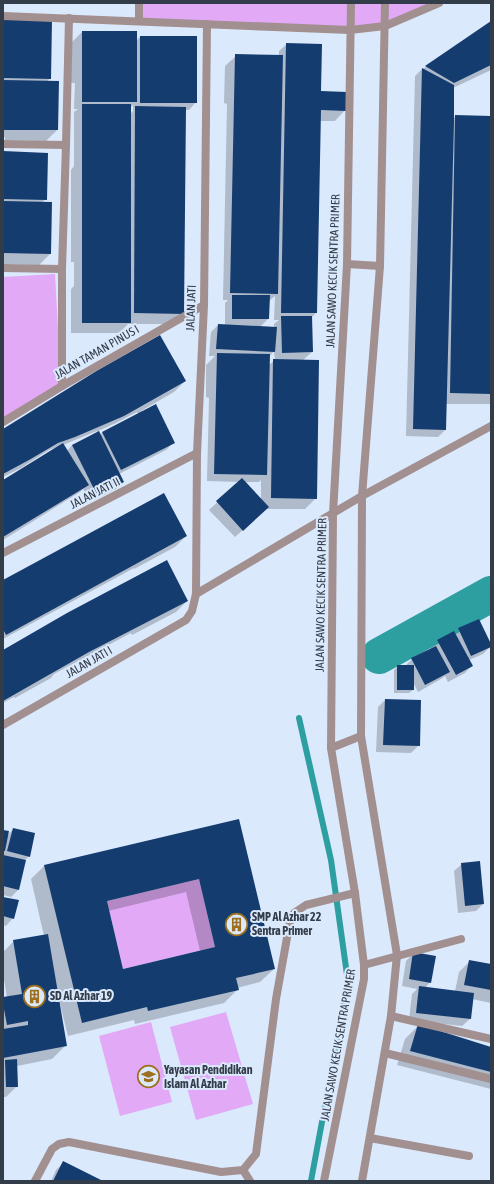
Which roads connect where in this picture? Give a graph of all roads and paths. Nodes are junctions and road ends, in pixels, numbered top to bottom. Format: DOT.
graph roads {
  1 [pos="139,3"];
  2 [pos="351,3"];
  3 [pos="385,3"];
  4 [pos="439,3"];
  5 [pos="3,16"];
  6 [pos="69,18"];
  7 [pos="139,21"];
  8 [pos="207,24"];
  9 [pos="385,26"];
  10 [pos="350,30"];
  11 [pos="3,144"];
  12 [pos="66,145"];
  13 [pos="348,264"];
  14 [pos="380,266"];
  15 [pos="3,268"];
  16 [pos="62,269"];
  17 [pos="204,305"];
  18 [pos="62,386"];
  19 [pos="3,422"];
  20 [pos="491,426"];
  21 [pos="197,454"];
  22 [pos="362,496"];
  23 [pos="333,514"];
  24 [pos="3,553"];
  25 [pos="196,594"];
  26 [pos="186,620"];
  27 [pos="3,725"];
  28 [pos="361,736"];
  29 [pos="331,748"];
  30 [pos="353,894"];
  31 [pos="461,939"];
  32 [pos="397,955"];
  33 [pos="364,965"];
  34 [pos="391,1016"];
  35 [pos="491,1039"];
  36 [pos="385,1053"];
  37 [pos="491,1079"];
  38 [pos="370,1138"];
  39 [pos="469,1156"];
  40 [pos="243,1170"];
  41 [pos="35,1181"];
  42 [pos="250,1181"];
  43 [pos="324,1181"];
  44 [pos="362,1181"];
  1 -- 7 [label="street"];
  2 -- 10 [label="street, JALAN SAWO KECIK SENTRA PRIMER"];
  3 -- 9 [label="street"];
  4 -- 9 [label="street"];
  5 -- 6 [label="street"];
  6 -- 7 [label="street"];
  6 -- 12 [label="street"];
  7 -- 8 [label="street"];
  8 -- 10 [label="street"];
  8 -- 17 [label="street, JALAN JATI"];
  9 -- 10 [label="street"];
  9 -- 14 [label="street"];
  10 -- 13 [label="street, JALAN SAWO KECIK SENTRA PRIMER"];
  11 -- 12 [label="street"];
  12 -- 16 [label="street"];
  13 -- 14 [label="street"];
  13 -- 23 [label="street, JALAN SAWO KECIK SENTRA PRIMER"];
  14 -- 22 [label="street"];
  15 -- 16 [label="street"];
  16 -- 18 [label="street"];
  17 -- 18 [label="street, JALAN TAMAN PINUS I"];
  17 -- 21 [label="street, JALAN JATI"];
  18 -- 19 [label="street, JALAN TAMAN PINUS I"];
  20 -- 22 [label="street"];
  21 -- 24 [label="street, JALAN JATI II"];
  21 -- 25 [label="street, JALAN JATI"];
  22 -- 23 [label="street"];
  22 -- 28 [label="street"];
  23 -- 25 [label="street"];
  23 -- 29 [label="street, JALAN SAWO KECIK SENTRA PRIMER"];
  25 -- 26 [label="street, JALAN JATI"];
  26 -- 27 [label="street, JALAN JATI I"];
  28 -- 29 [label="street"];
  28 -- 32 [label="street"];
  29 -- 30 [label="street, JALAN SAWO KECIK SENTRA PRIMER"];
  30 -- 33 [label="street, JALAN SAWO KECIK SENTRA PRIMER"];
  30 -- 40 [label="street"];
  31 -- 32 [label="street"];
  32 -- 33 [label="street"];
  32 -- 34 [label="street"];
  33 -- 43 [label="street, JALAN SAWO KECIK SENTRA PRIMER"];
  34 -- 35 [label="street"];
  34 -- 36 [label="street"];
  36 -- 37 [label="street"];
  36 -- 38 [label="street"];
  38 -- 39 [label="street"];
  38 -- 44 [label="street"];
  40 -- 41 [label="street"];
  40 -- 42 [label="street"];
}
